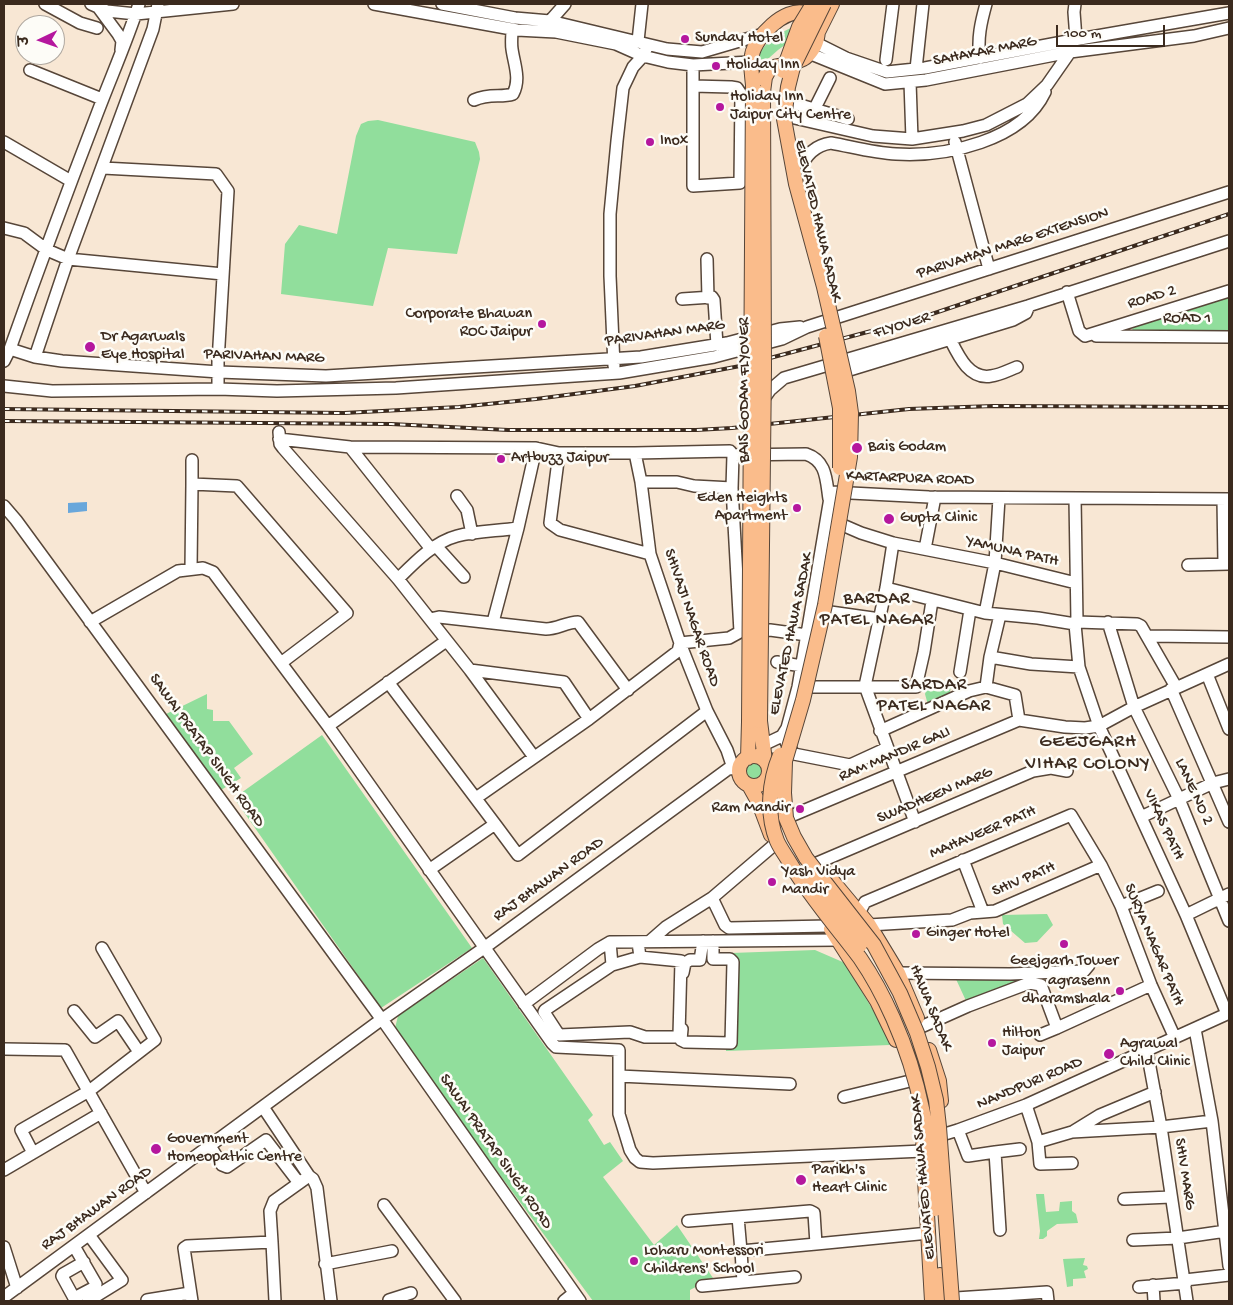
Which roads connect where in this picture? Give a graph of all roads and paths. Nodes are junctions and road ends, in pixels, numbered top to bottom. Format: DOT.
graph roads {
  1 [pos="45,4"];
  2 [pos="233,4"];
  3 [pos="374,4"];
  4 [pos="449,4"];
  5 [pos="565,4"];
  6 [pos="642,4"];
  7 [pos="813,4"];
  8 [pos="824,4"];
  9 [pos="832,4"];
  10 [pos="893,4"];
  11 [pos="923,4"];
  12 [pos="986,4"];
  13 [pos="1075,4"];
  14 [pos="95,5"];
  15 [pos="158,8"];
  16 [pos="798,8"];
  17 [pos="138,9"];
  18 [pos="1229,14"];
  19 [pos="550,21"];
  20 [pos="97,28"];
  21 [pos="1229,28"];
  22 [pos="512,29"];
  23 [pos="760,35"];
  24 [pos="1076,39"];
  25 [pos="643,47"];
  26 [pos="811,47"];
  27 [pos="1070,52"];
  28 [pos="980,58"];
  29 [pos="120,60"];
  30 [pos="886,60"];
  31 [pos="752,62"];
  32 [pos="709,64"];
  33 [pos="693,65"];
  34 [pos="770,68"];
  35 [pos="916,69"];
  36 [pos="30,70"];
  37 [pos="830,78"];
  38 [pos="910,82"];
  39 [pos="693,86"];
  40 [pos="709,86"];
  41 [pos="1047,86"];
  42 [pos="758,89"];
  43 [pos="102,99"];
  44 [pos="474,100"];
  45 [pos="790,102"];
  46 [pos="815,108"];
  47 [pos="790,117"];
  48 [pos="848,119"];
  49 [pos="828,126"];
  50 [pos="953,133"];
  51 [pos="912,140"];
  52 [pos="4,142"];
  53 [pos="826,144"];
  54 [pos="957,148"];
  55 [pos="103,168"];
  56 [pos="800,171"];
  57 [pos="71,181"];
  58 [pos="1229,192"];
  59 [pos="4,228"];
  60 [pos="1229,241"];
  61 [pos="46,250"];
  62 [pos="68,259"];
  63 [pos="707,259"];
  64 [pos="989,269"];
  65 [pos="223,274"];
  66 [pos="1070,291"];
  67 [pos="1229,291"];
  68 [pos="708,298"];
  69 [pos="682,299"];
  70 [pos="1028,306"];
  71 [pos="837,318"];
  72 [pos="807,326"];
  73 [pos="1085,336"];
  74 [pos="1229,337"];
  75 [pos="950,339"];
  76 [pos="717,345"];
  77 [pos="10,349"];
  78 [pos="35,357"];
  79 [pos="614,359"];
  80 [pos="4,361"];
  81 [pos="1017,366"];
  82 [pos="764,369"];
  83 [pos="219,372"];
  84 [pos="843,372"];
  85 [pos="614,373"];
  86 [pos="784,378"];
  87 [pos="4,386"];
  88 [pos="218,390"];
  89 [pos="763,400"];
  90 [pos="350,447"];
  91 [pos="536,448"];
  92 [pos="559,453"];
  93 [pos="634,453"];
  94 [pos="733,455"];
  95 [pos="192,460"];
  96 [pos="642,482"];
  97 [pos="192,484"];
  98 [pos="732,488"];
  99 [pos="846,492"];
  100 [pos="457,496"];
  101 [pos="830,496"];
  102 [pos="935,497"];
  103 [pos="999,498"];
  104 [pos="1076,498"];
  105 [pos="1226,500"];
  106 [pos="4,506"];
  107 [pos="826,518"];
  108 [pos="841,524"];
  109 [pos="518,528"];
  110 [pos="472,534"];
  111 [pos="893,542"];
  112 [pos="434,548"];
  113 [pos="925,549"];
  114 [pos="650,554"];
  115 [pos="995,563"];
  116 [pos="1226,564"];
  117 [pos="1188,565"];
  118 [pos="191,569"];
  119 [pos="464,577"];
  120 [pos="398,579"];
  121 [pos="1076,583"];
  122 [pos="886,588"];
  123 [pos="932,601"];
  124 [pos="812,609"];
  125 [pos="970,610"];
  126 [pos="825,611"];
  127 [pos="985,614"];
  128 [pos="1000,615"];
  129 [pos="430,619"];
  130 [pos="880,619"];
  131 [pos="90,622"];
  132 [pos="493,622"];
  133 [pos="1108,622"];
  134 [pos="1076,623"];
  135 [pos="740,632"];
  136 [pos="807,636"];
  137 [pos="1148,636"];
  138 [pos="1229,637"];
  139 [pos="446,641"];
  140 [pos="680,643"];
  141 [pos="990,657"];
  142 [pos="777,662"];
  143 [pos="281,663"];
  144 [pos="1229,664"];
  145 [pos="802,666"];
  146 [pos="1079,667"];
  147 [pos="470,670"];
  148 [pos="960,672"];
  149 [pos="1207,674"];
  150 [pos="388,682"];
  151 [pos="798,686"];
  152 [pos="811,686"];
  153 [pos="865,686"];
  154 [pos="986,687"];
  155 [pos="1174,688"];
  156 [pos="628,690"];
  157 [pos="1134,707"];
  158 [pos="707,711"];
  159 [pos="589,719"];
  160 [pos="1019,720"];
  161 [pos="755,721"];
  162 [pos="328,726"];
  163 [pos="1099,726"];
  164 [pos="1229,729"];
  165 [pos="880,731"];
  166 [pos="773,741"];
  167 [pos="887,748"];
  168 [pos="534,757"];
  169 [pos="789,758"];
  170 [pos="740,764"];
  171 [pos="768,766"];
  172 [pos="1068,771"];
  173 [pos="896,773"];
  174 [pos="1229,778"];
  175 [pos="1213,783"];
  176 [pos="750,785"];
  177 [pos="787,787"];
  178 [pos="476,798"];
  179 [pos="1179,799"];
  180 [pos="791,816"];
  181 [pos="1142,817"];
  182 [pos="915,822"];
  183 [pos="1229,822"];
  184 [pos="495,824"];
  185 [pos="774,845"];
  186 [pos="963,860"];
  187 [pos="817,863"];
  188 [pos="1101,865"];
  189 [pos="429,870"];
  190 [pos="836,885"];
  191 [pos="1158,891"];
  192 [pos="1225,896"];
  193 [pos="712,898"];
  194 [pos="812,902"];
  195 [pos="1121,906"];
  196 [pos="983,912"];
  197 [pos="860,913"];
  198 [pos="1186,915"];
  199 [pos="1229,921"];
  200 [pos="869,925"];
  201 [pos="828,926"];
  202 [pos="708,940"];
  203 [pos="838,940"];
  204 [pos="650,941"];
  205 [pos="610,942"];
  206 [pos="638,942"];
  207 [pos="102,948"];
  208 [pos="484,948"];
  209 [pos="640,957"];
  210 [pos="612,965"];
  211 [pos="1089,965"];
  212 [pos="898,973"];
  213 [pos="1151,985"];
  214 [pos="524,1004"];
  215 [pos="74,1011"];
  216 [pos="1228,1013"];
  217 [pos="381,1020"];
  218 [pos="921,1027"];
  219 [pos="1057,1028"];
  220 [pos="1195,1029"];
  221 [pos="1040,1036"];
  222 [pos="1175,1038"];
  223 [pos="4,1050"];
  224 [pos="1147,1051"];
  225 [pos="140,1052"];
  226 [pos="619,1076"];
  227 [pos="910,1081"];
  228 [pos="790,1084"];
  229 [pos="89,1091"];
  230 [pos="1155,1092"];
  231 [pos="844,1097"];
  232 [pos="1026,1105"];
  233 [pos="263,1107"];
  234 [pos="101,1113"];
  235 [pos="1212,1121"];
  236 [pos="1160,1127"];
  237 [pos="1072,1132"];
  238 [pos="940,1134"];
  239 [pos="1038,1142"];
  240 [pos="210,1146"];
  241 [pos="1020,1148"];
  242 [pos="923,1151"];
  243 [pos="995,1152"];
  244 [pos="33,1153"];
  245 [pos="1072,1163"];
  246 [pos="4,1170"];
  247 [pos="309,1176"];
  248 [pos="299,1184"];
  249 [pos="146,1193"];
  250 [pos="1172,1197"];
  251 [pos="1124,1199"];
  252 [pos="384,1205"];
  253 [pos="738,1217"];
  254 [pos="688,1221"];
  255 [pos="1000,1230"];
  256 [pos="1226,1230"];
  257 [pos="929,1233"];
  258 [pos="89,1235"];
  259 [pos="1178,1238"];
  260 [pos="1133,1240"];
  261 [pos="272,1242"];
  262 [pos="816,1244"];
  263 [pos="74,1246"];
  264 [pos="4,1247"];
  265 [pos="392,1251"];
  266 [pos="741,1252"];
  267 [pos="84,1262"];
  268 [pos="325,1264"];
  269 [pos="1229,1266"];
  270 [pos="1229,1275"];
  271 [pos="795,1277"];
  272 [pos="743,1282"];
  273 [pos="1185,1282"];
  274 [pos="702,1286"];
  275 [pos="1139,1286"];
  276 [pos="1153,1286"];
  277 [pos="17,1288"];
  278 [pos="411,1293"];
  279 [pos="191,1297"];
  280 [pos="577,1297"];
  281 [pos="6,1298"];
  282 [pos="148,1300"];
  283 [pos="955,1300"];
  284 [pos="88,1301"];
  285 [pos="272,1301"];
  286 [pos="331,1301"];
  287 [pos="386,1301"];
  288 [pos="454,1301"];
  289 [pos="564,1301"];
  290 [pos="932,1301"];
  291 [pos="941,1301"];
  292 [pos="1048,1301"];
  293 [pos="1154,1301"];
  294 [pos="1187,1301"];
  1 -- 20 [label="street"];
  2 -- 15 [label="street"];
  3 -- 22 [label="street"];
  4 -- 19 [label="street"];
  5 -- 19 [label="street"];
  6 -- 25 [label="street"];
  7 -- 291 [label="main road, ELEVATED HAWA SADAK, bridge"];
  8 -- 169 [label="main road, ELEVATED HAWA SADAK, bridge"];
  9 -- 26 [label="main road"];
  10 -- 30 [label="street"];
  11 -- 35 [label="street"];
  12 -- 28 [label="street"];
  13 -- 24 [label="street"];
  14 -- 17 [label="street"];
  14 -- 29 [label="street"];
  15 -- 17 [label="street"];
  15 -- 55 [label="street"];
  16 -- 23 [label="main road"];
  16 -- 26 [label="main road"];
  17 -- 29 [label="street"];
  18 -- 24 [label="street, SAHAKAR MARG"];
  19 -- 25 [label="street"];
  21 -- 27 [label="street, SAHAKAR MARG"];
  22 -- 25 [label="street"];
  22 -- 44 [label="street"];
  23 -- 25 [label="street"];
  23 -- 31 [label="main road, BAIS GODAM FLYOVER"];
  24 -- 28 [label="street, SAHAKAR MARG"];
  25 -- 33 [label="street"];
  25 -- 79 [label="street"];
  26 -- 34 [label="main road"];
  26 -- 35 [label="street, SAHAKAR MARG"];
  26 -- 38 [label="street, SAHAKAR MARG"];
  26 -- 45 [label="street"];
  27 -- 38 [label="street, SAHAKAR MARG"];
  27 -- 41 [label="street"];
  28 -- 35 [label="street, SAHAKAR MARG"];
  29 -- 43 [label="street"];
  31 -- 32 [label="street"];
  31 -- 34 [label="main road"];
  31 -- 42 [label="main road, BAIS GODAM FLYOVER"];
  32 -- 33 [label="street"];
  32 -- 40 [label="street"];
  33 -- 39 [label="street"];
  34 -- 42 [label="main road, BAIS GODAM FLYOVER"];
  36 -- 43 [label="street"];
  37 -- 46 [label="street"];
  38 -- 51 [label="street"];
  39 -- 40 [label="street"];
  39 -- 40 [label="street"];
  41 -- 50 [label="street"];
  41 -- 54 [label="street"];
  42 -- 82 [label="main road, BAIS GODAM FLYOVER, bridge"];
  42 -- 161 [label="main road, BAIS GODAM FLYOVER, bridge"];
  43 -- 57 [label="street"];
  45 -- 46 [label="street"];
  45 -- 47 [label="street"];
  46 -- 48 [label="street"];
  47 -- 49 [label="street"];
  47 -- 56 [label="street"];
  49 -- 51 [label="street"];
  49 -- 53 [label="street"];
  50 -- 51 [label="street"];
  50 -- 54 [label="street"];
  52 -- 57 [label="street"];
  53 -- 54 [label="street"];
  53 -- 56 [label="street"];
  54 -- 64 [label="street"];
  55 -- 62 [label="street"];
  55 -- 65 [label="street"];
  56 -- 71 [label="street"];
  57 -- 61 [label="street"];
  58 -- 64 [label="street, PARIVAHAN MARG EXTENSION"];
  59 -- 61 [label="street"];
  60 -- 66 [label="street, FLYOVER"];
  61 -- 62 [label="street"];
  61 -- 77 [label="street"];
  62 -- 65 [label="street"];
  62 -- 78 [label="street"];
  63 -- 68 [label="street"];
  64 -- 71 [label="street, PARIVAHAN MARG EXTENSION"];
  65 -- 83 [label="street"];
  66 -- 70 [label="street, FLYOVER"];
  66 -- 73 [label="street"];
  67 -- 73 [label="street, ROAD 2"];
  68 -- 69 [label="street"];
  68 -- 76 [label="street"];
  70 -- 75 [label="street"];
  70 -- 86 [label="street, FLYOVER, bridge"];
  71 -- 72 [label="street, PARIVAHAN MARG EXTENSION"];
  72 -- 76 [label="street, PARIVAHAN MARG"];
  72 -- 85 [label="street, PARIVAHAN MARG"];
  73 -- 74 [label="street, ROAD 1"];
  75 -- 81 [label="street"];
  75 -- 84 [label="street"];
  76 -- 79 [label="street, PARIVAHAN MARG"];
  77 -- 78 [label="street, PARIVAHAN MARG"];
  77 -- 80 [label="street"];
  78 -- 83 [label="street, PARIVAHAN MARG"];
  79 -- 83 [label="street, PARIVAHAN MARG"];
  79 -- 85 [label="street"];
  82 -- 86 [label="street"];
  82 -- 89 [label="main road, BAIS GODAM FLYOVER, bridge"];
  83 -- 88 [label="street"];
  85 -- 88 [label="street, PARIVAHAN MARG"];
  86 -- 89 [label="street, FLYOVER"];
  87 -- 88 [label="street, PARIVAHAN MARG"];
  89 -- 161 [label="main road, BAIS GODAM FLYOVER, bridge"];
  90 -- 91 [label="street"];
  90 -- 112 [label="street"];
  90 -- 120 [label="street"];
  91 -- 92 [label="street"];
  91 -- 109 [label="street"];
  92 -- 93 [label="street"];
  92 -- 114 [label="street"];
  93 -- 94 [label="street"];
  93 -- 96 [label="street, SHIVAJI NAGAR ROAD"];
  94 -- 98 [label="street"];
  94 -- 101 [label="street"];
  95 -- 97 [label="street"];
  96 -- 98 [label="street"];
  96 -- 114 [label="street, SHIVAJI NAGAR ROAD"];
  97 -- 118 [label="street"];
  97 -- 143 [label="street"];
  98 -- 135 [label="street"];
  99 -- 101 [label="street, KARTARPURA ROAD"];
  99 -- 102 [label="street, KARTARPURA ROAD"];
  99 -- 108 [label="street"];
  100 -- 110 [label="street"];
  101 -- 107 [label="street, KARTARPURA ROAD"];
  102 -- 103 [label="street, KARTARPURA ROAD"];
  102 -- 113 [label="street"];
  103 -- 104 [label="street, KARTARPURA ROAD"];
  103 -- 115 [label="street"];
  104 -- 105 [label="street, KARTARPURA ROAD"];
  104 -- 121 [label="street, VIKAS PATH"];
  105 -- 116 [label="street"];
  106 -- 131 [label="street, SAWAI PRATAP SINGH ROAD"];
  107 -- 108 [label="street, YAMUNA PATH"];
  107 -- 124 [label="street, KARTARPURA ROAD"];
  108 -- 111 [label="street, YAMUNA PATH"];
  108 -- 126 [label="street"];
  109 -- 110 [label="street"];
  109 -- 132 [label="street"];
  110 -- 112 [label="street"];
  111 -- 113 [label="street, YAMUNA PATH"];
  111 -- 122 [label="street"];
  112 -- 119 [label="street"];
  112 -- 120 [label="street"];
  113 -- 115 [label="street, YAMUNA PATH"];
  114 -- 140 [label="street, SHIVAJI NAGAR ROAD"];
  115 -- 121 [label="street, YAMUNA PATH"];
  115 -- 127 [label="street"];
  116 -- 117 [label="street"];
  118 -- 131 [label="street"];
  118 -- 143 [label="street"];
  120 -- 129 [label="street"];
  121 -- 134 [label="street, VIKAS PATH"];
  122 -- 123 [label="street"];
  122 -- 130 [label="street"];
  123 -- 125 [label="street"];
  123 -- 153 [label="street"];
  124 -- 126 [label="street"];
  124 -- 136 [label="street, KARTARPURA ROAD"];
  125 -- 127 [label="street"];
  125 -- 148 [label="street"];
  126 -- 130 [label="street"];
  126 -- 152 [label="street"];
  127 -- 128 [label="street"];
  128 -- 134 [label="street"];
  128 -- 141 [label="street"];
  129 -- 132 [label="street"];
  129 -- 139 [label="street"];
  130 -- 153 [label="street"];
  131 -- 217 [label="street, SAWAI PRATAP SINGH ROAD"];
  132 -- 156 [label="street"];
  133 -- 134 [label="street"];
  133 -- 137 [label="street"];
  133 -- 157 [label="street, LANE NO 2"];
  134 -- 146 [label="street, VIKAS PATH"];
  135 -- 136 [label="street"];
  135 -- 140 [label="street"];
  136 -- 145 [label="street, KARTARPURA ROAD"];
  137 -- 138 [label="street"];
  137 -- 155 [label="street"];
  139 -- 147 [label="street"];
  139 -- 150 [label="street"];
  140 -- 156 [label="street"];
  140 -- 158 [label="street, SHIVAJI NAGAR ROAD"];
  141 -- 146 [label="street"];
  141 -- 154 [label="street"];
  142 -- 145 [label="street"];
  143 -- 162 [label="street"];
  144 -- 149 [label="street"];
  145 -- 151 [label="street, KARTARPURA ROAD"];
  146 -- 163 [label="street, VIKAS PATH"];
  147 -- 159 [label="street"];
  147 -- 168 [label="street"];
  149 -- 155 [label="street"];
  149 -- 164 [label="street"];
  150 -- 162 [label="street"];
  150 -- 178 [label="street"];
  151 -- 152 [label="street"];
  151 -- 166 [label="street, KARTARPURA ROAD"];
  152 -- 153 [label="street"];
  152 -- 169 [label="street"];
  153 -- 165 [label="street"];
  154 -- 160 [label="street"];
  154 -- 165 [label="street"];
  155 -- 157 [label="street"];
  155 -- 175 [label="street"];
  156 -- 159 [label="street"];
  157 -- 163 [label="street"];
  157 -- 179 [label="street, LANE NO 2"];
  158 -- 170 [label="street, SHIVAJI NAGAR ROAD"];
  158 -- 184 [label="street"];
  159 -- 168 [label="street"];
  160 -- 163 [label="street"];
  160 -- 173 [label="street, RAM MANDIR GALI"];
  161 -- 166 [label="main road, BAIS GODAM FLYOVER"];
  161 -- 170 [label="main road, BAIS GODAM FLYOVER"];
  162 -- 189 [label="street"];
  163 -- 181 [label="street, VIKAS PATH"];
  165 -- 167 [label="street"];
  166 -- 169 [label="street"];
  166 -- 171 [label="main road, BAIS GODAM FLYOVER"];
  167 -- 169 [label="street"];
  167 -- 173 [label="street"];
  168 -- 178 [label="street"];
  169 -- 177 [label="street"];
  169 -- 238 [label="main road, bridge"];
  169 -- 283 [label="main road, ELEVATED HAWA SADAK, bridge"];
  170 -- 171 [label="main road"];
  170 -- 176 [label="main road"];
  170 -- 208 [label="street, RAJ BHAWAN ROAD"];
  171 -- 176 [label="main road"];
  171 -- 177 [label="main road"];
  172 -- 182 [label="street, SWADHEEN MARG"];
  173 -- 180 [label="street, RAM MANDIR GALI"];
  173 -- 182 [label="street"];
  174 -- 175 [label="street"];
  175 -- 179 [label="street"];
  175 -- 183 [label="street"];
  176 -- 185 [label="main road, HAWA SADAK"];
  177 -- 180 [label="main road, HAWA SADAK"];
  178 -- 184 [label="street"];
  179 -- 181 [label="street"];
  179 -- 192 [label="street, LANE NO 2"];
  180 -- 187 [label="main road, HAWA SADAK"];
  181 -- 198 [label="street, VIKAS PATH"];
  182 -- 187 [label="street, SWADHEEN MARG"];
  184 -- 189 [label="street"];
  185 -- 193 [label="street"];
  185 -- 194 [label="main road, HAWA SADAK"];
  186 -- 188 [label="street, MAHAVEER PATH"];
  186 -- 196 [label="street, SHIV PATH"];
  186 -- 197 [label="street, MAHAVEER PATH"];
  187 -- 190 [label="main road, HAWA SADAK"];
  188 -- 195 [label="street, SURYA NAGAR PATH"];
  188 -- 196 [label="street, SHIV PATH"];
  189 -- 208 [label="street"];
  190 -- 194 [label="main road"];
  190 -- 197 [label="main road, HAWA SADAK"];
  191 -- 195 [label="street"];
  192 -- 198 [label="street"];
  192 -- 199 [label="street, LANE NO 2"];
  193 -- 201 [label="street"];
  193 -- 204 [label="street"];
  194 -- 201 [label="main road, HAWA SADAK"];
  195 -- 213 [label="street, SURYA NAGAR PATH"];
  196 -- 200 [label="street"];
  197 -- 200 [label="main road, HAWA SADAK"];
  198 -- 216 [label="street, VIKAS PATH"];
  200 -- 212 [label="main road, HAWA SADAK"];
  201 -- 203 [label="main road, HAWA SADAK"];
  202 -- 202 [label="street"];
  202 -- 203 [label="street"];
  202 -- 204 [label="street"];
  203 -- 227 [label="main road, HAWA SADAK"];
  204 -- 206 [label="street"];
  205 -- 206 [label="street"];
  205 -- 210 [label="street"];
  205 -- 214 [label="street"];
  206 -- 209 [label="street"];
  207 -- 225 [label="street"];
  208 -- 214 [label="street"];
  208 -- 217 [label="street, RAJ BHAWAN ROAD"];
  209 -- 210 [label="street"];
  209 -- 210 [label="street"];
  211 -- 212 [label="street"];
  212 -- 218 [label="main road, HAWA SADAK"];
  213 -- 219 [label="street"];
  213 -- 222 [label="street, SURYA NAGAR PATH"];
  214 -- 226 [label="street"];
  215 -- 225 [label="street"];
  216 -- 220 [label="street, NANDPURI ROAD"];
  217 -- 233 [label="street, RAJ BHAWAN ROAD"];
  217 -- 280 [label="street, SAWAI PRATAP SINGH ROAD"];
  218 -- 219 [label="street"];
  218 -- 238 [label="main road, HAWA SADAK"];
  219 -- 221 [label="street"];
  220 -- 222 [label="street, NANDPURI ROAD"];
  220 -- 235 [label="street"];
  222 -- 224 [label="street, NANDPURI ROAD"];
  223 -- 229 [label="street"];
  224 -- 230 [label="street, SHIV MARG"];
  224 -- 232 [label="street, NANDPURI ROAD"];
  225 -- 229 [label="street"];
  226 -- 228 [label="street"];
  226 -- 242 [label="street"];
  227 -- 231 [label="street"];
  227 -- 238 [label="main road, HAWA SADAK"];
  229 -- 234 [label="street"];
  229 -- 244 [label="street"];
  230 -- 236 [label="street, SHIV MARG"];
  230 -- 237 [label="street"];
  232 -- 238 [label="street, NANDPURI ROAD"];
  232 -- 239 [label="street"];
  233 -- 240 [label="street, RAJ BHAWAN ROAD"];
  233 -- 247 [label="street"];
  234 -- 244 [label="street"];
  234 -- 249 [label="street"];
  235 -- 236 [label="street"];
  235 -- 256 [label="street"];
  236 -- 237 [label="street"];
  236 -- 250 [label="street, SHIV MARG"];
  237 -- 239 [label="street"];
  238 -- 242 [label="main road, HAWA SADAK"];
  238 -- 243 [label="street"];
  238 -- 283 [label="main road, HAWA SADAK"];
  239 -- 245 [label="street"];
  240 -- 248 [label="street"];
  240 -- 249 [label="street, RAJ BHAWAN ROAD"];
  241 -- 243 [label="street"];
  242 -- 257 [label="main road, HAWA SADAK"];
  243 -- 255 [label="street"];
  244 -- 246 [label="street"];
  247 -- 248 [label="street"];
  247 -- 268 [label="street"];
  248 -- 261 [label="street"];
  249 -- 258 [label="street, RAJ BHAWAN ROAD"];
  250 -- 251 [label="street"];
  250 -- 259 [label="street, SHIV MARG"];
  252 -- 288 [label="street"];
  253 -- 254 [label="street"];
  253 -- 262 [label="street"];
  253 -- 266 [label="street"];
  256 -- 259 [label="street"];
  256 -- 269 [label="street"];
  257 -- 262 [label="street"];
  257 -- 290 [label="main road, HAWA SADAK"];
  258 -- 263 [label="street, RAJ BHAWAN ROAD"];
  258 -- 284 [label="street"];
  259 -- 260 [label="street"];
  259 -- 273 [label="street, SHIV MARG"];
  261 -- 279 [label="street"];
  261 -- 285 [label="street"];
  262 -- 266 [label="street"];
  263 -- 267 [label="street"];
  263 -- 277 [label="street, RAJ BHAWAN ROAD"];
  264 -- 277 [label="street"];
  265 -- 268 [label="street"];
  266 -- 272 [label="street"];
  268 -- 286 [label="street"];
  270 -- 273 [label="street"];
  271 -- 272 [label="street"];
  272 -- 274 [label="street"];
  273 -- 276 [label="street"];
  273 -- 294 [label="street, SHIV MARG"];
  275 -- 276 [label="street"];
  276 -- 293 [label="street"];
  277 -- 281 [label="street, RAJ BHAWAN ROAD"];
  278 -- 287 [label="street"];
  279 -- 282 [label="street"];
  280 -- 289 [label="street"];
  283 -- 292 [label="street"];
}
